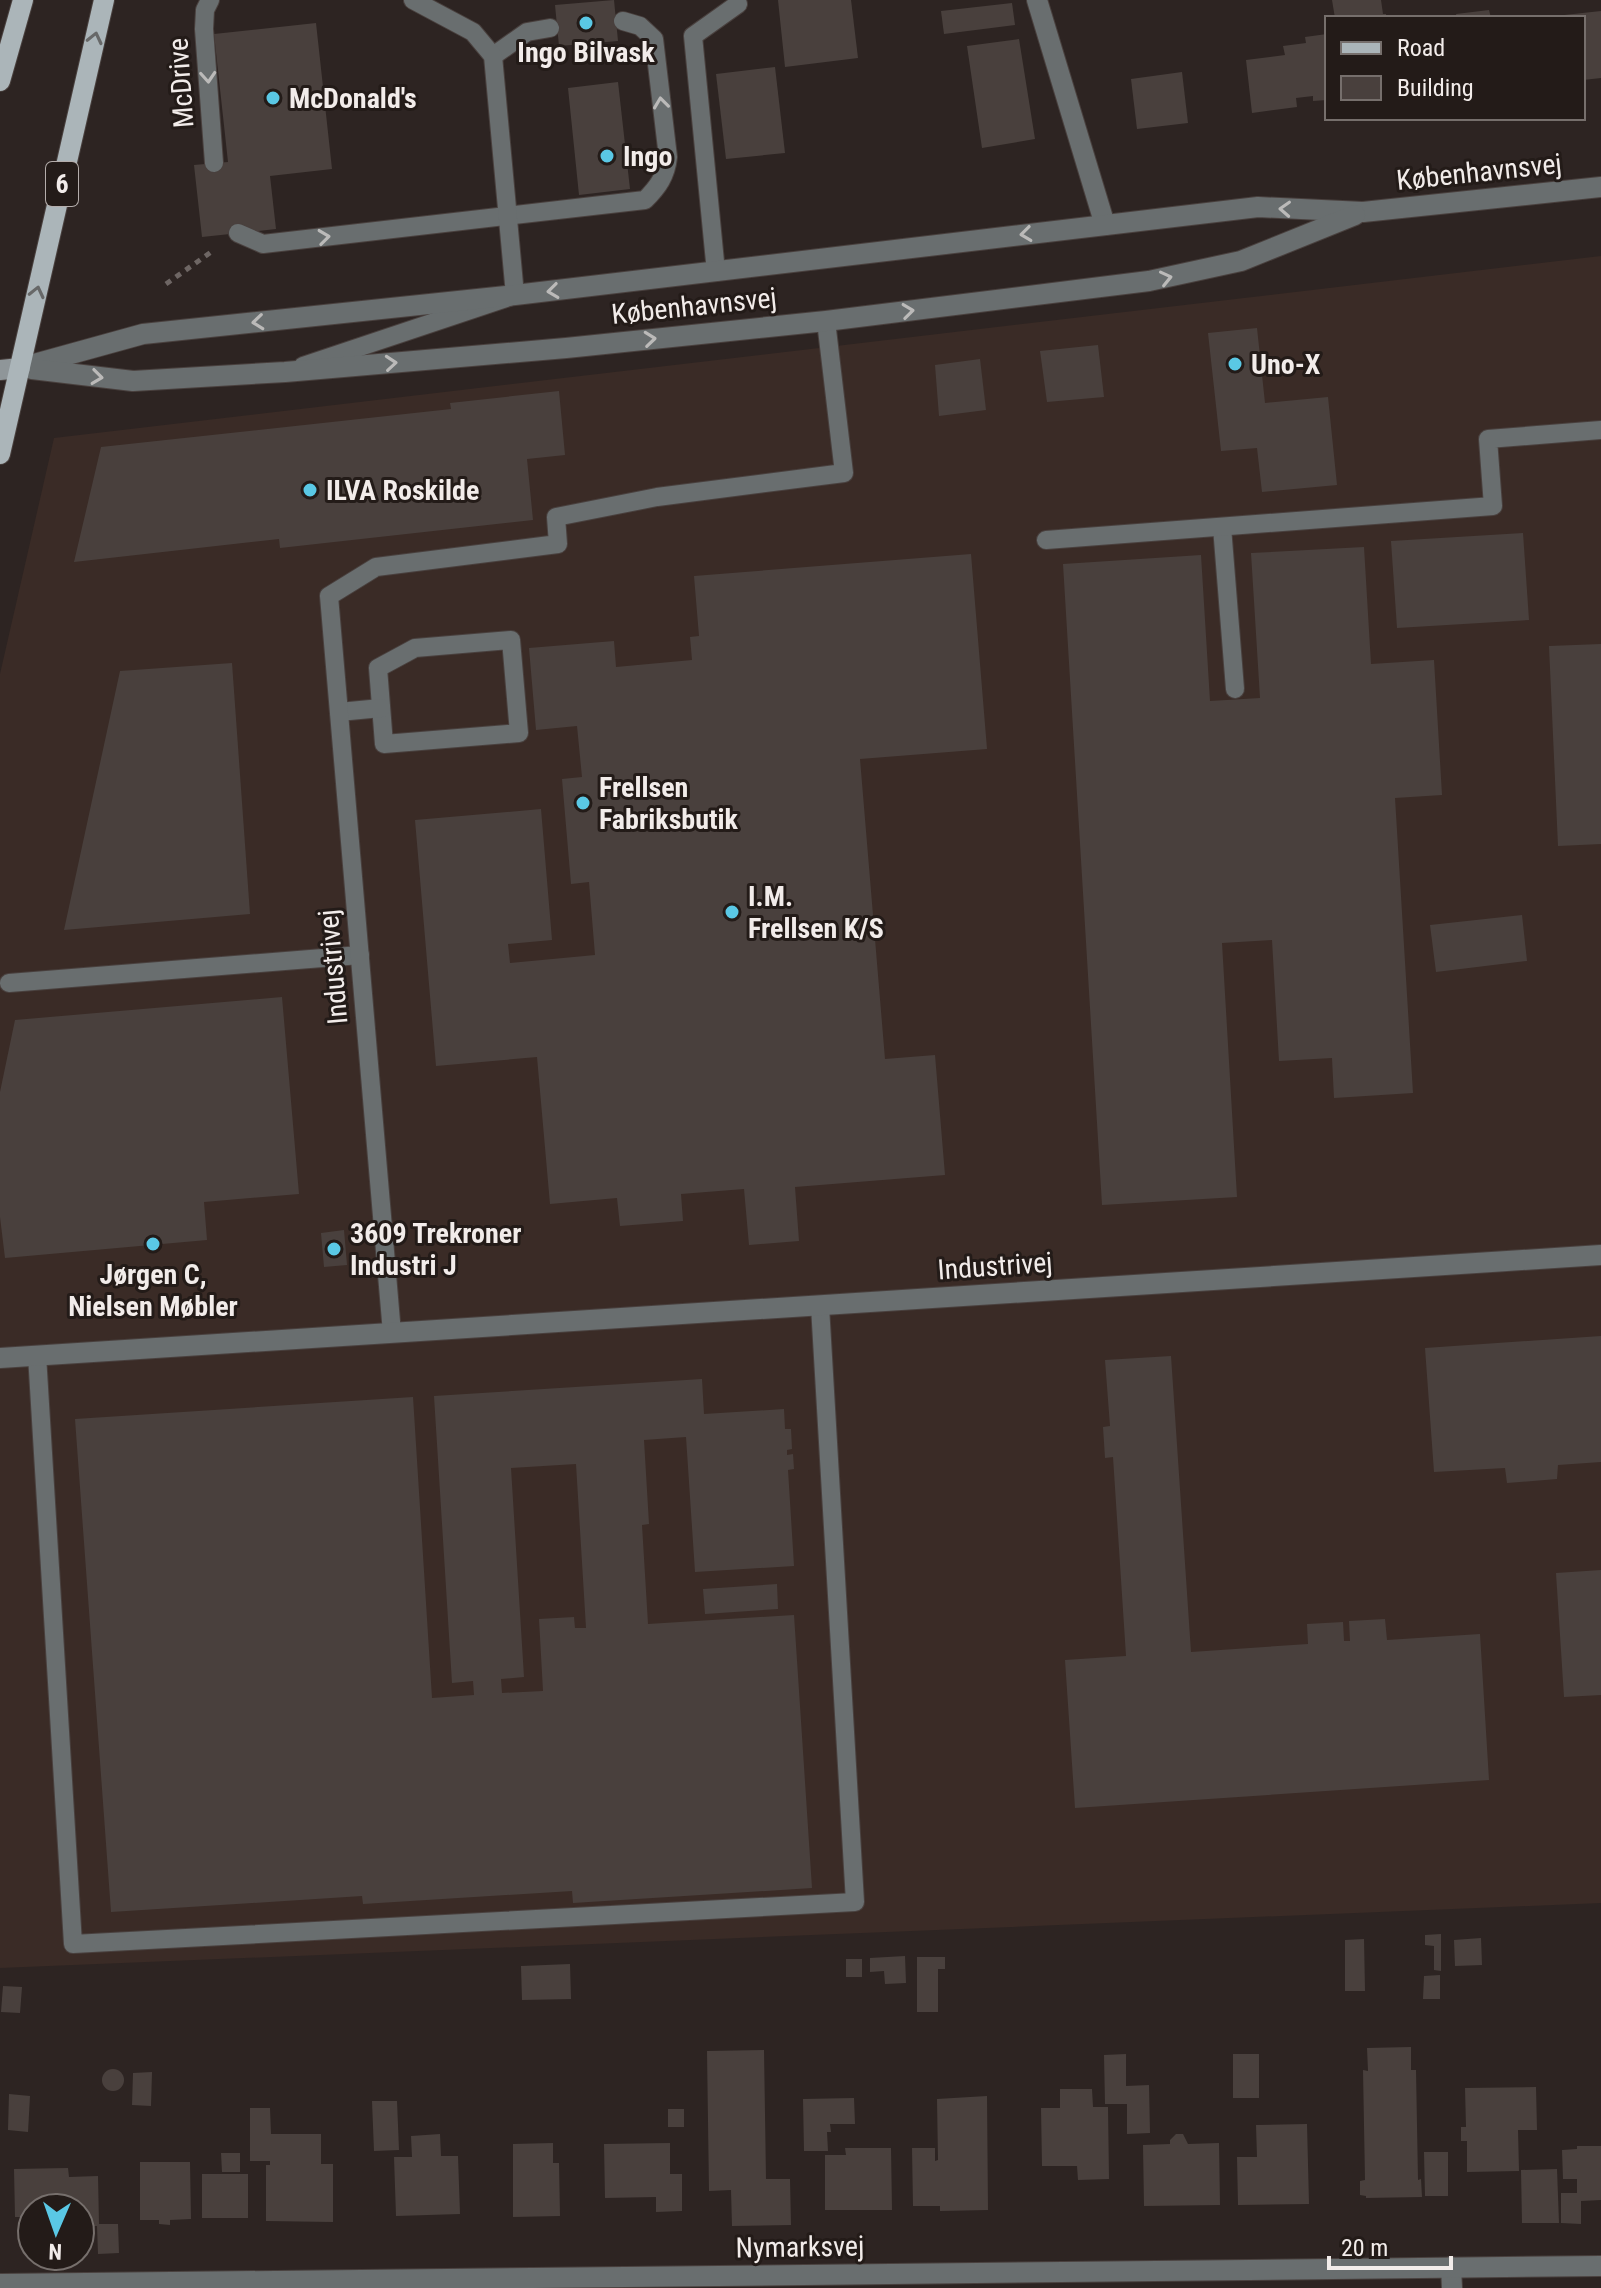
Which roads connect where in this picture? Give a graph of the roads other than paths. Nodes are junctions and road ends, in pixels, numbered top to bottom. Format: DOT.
graph roads {
  1 [pos="23,0"];
  2 [pos="104,0"];
  3 [pos="210,0"];
  4 [pos="413,0"];
  5 [pos="1037,0"];
  6 [pos="738,4"];
  7 [pos="623,21"];
  8 [pos="550,28"];
  9 [pos="493,56"];
  10 [pos="0,81"];
  11 [pos="214,163"];
  12 [pos="1601,187"];
  13 [pos="1363,212"];
  14 [pos="508,217"];
  15 [pos="1105,225"];
  16 [pos="238,233"];
  17 [pos="716,272"];
  18 [pos="515,295"];
  19 [pos="826,321"];
  20 [pos="10,369"];
  21 [pos="285,372"];
  22 [pos="1601,430"];
  23 [pos="0,454"];
  24 [pos="1222,527"];
  25 [pos="1046,540"];
  26 [pos="1235,689"];
  27 [pos="381,708"];
  28 [pos="339,712"];
  29 [pos="360,955"];
  30 [pos="9,983"];
  31 [pos="1601,1255"];
  32 [pos="820,1306"];
  33 [pos="392,1333"];
  34 [pos="37,1355"];
  35 [pos="0,1358"];
  36 [pos="1601,2266"];
  37 [pos="1451,2267"];
  38 [pos="0,2284"];
  39 [pos="1452,2288"];
  1 -- 10 [label="main road"];
  20 -- 2 [label="main road, 6, one-way"];
  3 -- 11 [label="lane, McDrive, one-way"];
  4 -- 9 [label="lane"];
  5 -- 15 [label="street"];
  6 -- 17 [label="lane"];
  14 -- 7 [label="lane, one-way"];
  8 -- 9 [label="lane"];
  9 -- 14 [label="lane"];
  12 -- 13 [label="street, Københavnsvej"];
  13 -- 15 [label="street, Københavnsvej, one-way"];
  19 -- 13 [label="street, Københavnsvej, one-way"];
  16 -- 14 [label="lane, one-way"];
  14 -- 18 [label="lane"];
  15 -- 17 [label="street, Københavnsvej, one-way"];
  17 -- 18 [label="street, Københavnsvej, one-way"];
  18 -- 20 [label="street, Københavnsvej, one-way"];
  18 -- 21 [label="lane"];
  21 -- 19 [label="street, Københavnsvej, one-way"];
  19 -- 28 [label="lane, Industrivej"];
  20 -- 21 [label="street, Københavnsvej, one-way"];
  20 -- 23 [label="main road, 6"];
  22 -- 24 [label="lane"];
  24 -- 25 [label="lane"];
  24 -- 26 [label="lane"];
  27 -- 27 [label="lane"];
  27 -- 28 [label="lane"];
  28 -- 29 [label="lane, Industrivej"];
  29 -- 30 [label="lane"];
  29 -- 33 [label="lane, Industrivej"];
  31 -- 32 [label="street, Industrivej"];
  32 -- 33 [label="street, Industrivej"];
  32 -- 34 [label="lane"];
  33 -- 34 [label="street, Industrivej"];
  34 -- 35 [label="street, Industrivej"];
  36 -- 37 [label="street, Nymarksvej"];
  37 -- 38 [label="street, Nymarksvej"];
  37 -- 39 [label="street"];
}
